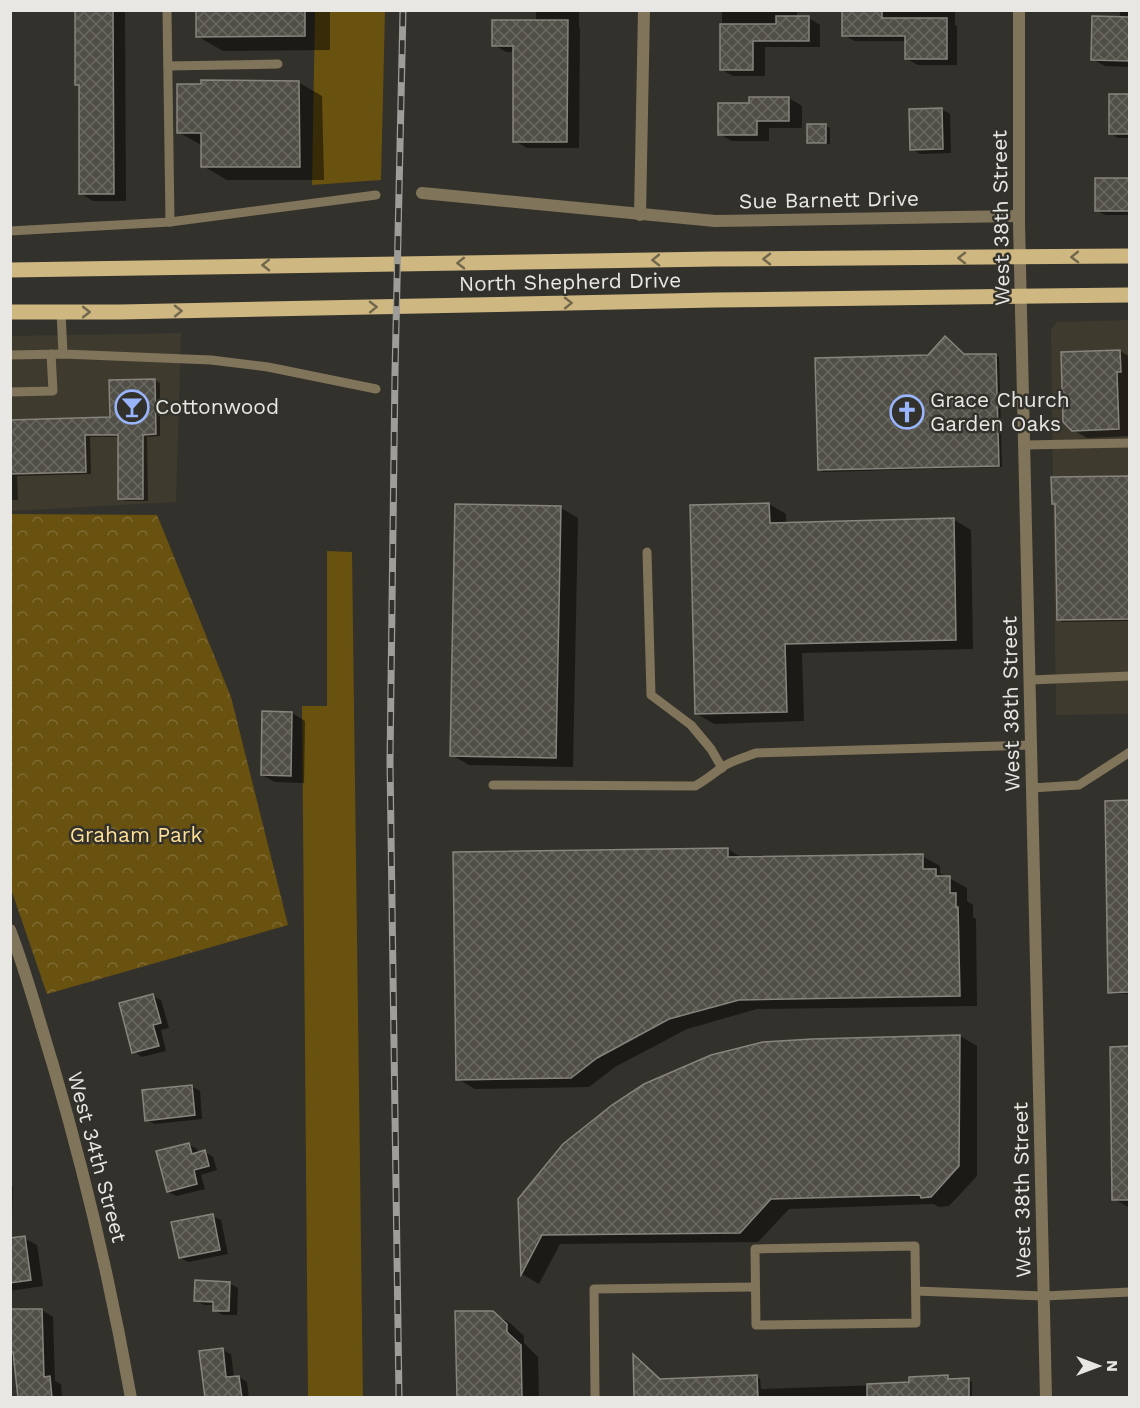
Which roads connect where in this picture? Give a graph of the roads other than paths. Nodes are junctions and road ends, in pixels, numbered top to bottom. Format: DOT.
graph roads {
  1 [pos="167,10"];
  2 [pos="644,10"];
  3 [pos="1019,10"];
  4 [pos="278,64"];
  5 [pos="168,66"];
  6 [pos="422,193"];
  7 [pos="376,195"];
  8 [pos="640,215"];
  9 [pos="1019,216"];
  10 [pos="170,222"];
  11 [pos="10,231"];
  12 [pos="1130,256"];
  13 [pos="1020,258"];
  14 [pos="10,270"];
  15 [pos="1130,295"];
  16 [pos="1021,296"];
  17 [pos="10,312"];
  18 [pos="61,312"];
  19 [pos="51,354"];
  20 [pos="63,354"];
  21 [pos="10,355"];
  22 [pos="376,389"];
  23 [pos="10,392"];
  24 [pos="1130,443"];
  25 [pos="1024,445"];
  26 [pos="647,552"];
  27 [pos="1130,676"];
  28 [pos="1030,680"];
  29 [pos="1031,745"];
  30 [pos="1130,752"];
  31 [pos="722,768"];
  32 [pos="493,785"];
  33 [pos="1032,788"];
  34 [pos="10,930"];
  35 [pos="755,1287"];
  36 [pos="916,1291"];
  37 [pos="1130,1292"];
  38 [pos="1044,1296"];
  39 [pos="131,1398"];
  40 [pos="595,1398"];
  41 [pos="1047,1398"];
  1 -- 5 [label="lane"];
  2 -- 8 [label="street"];
  3 -- 9 [label="street, West 38th Street"];
  4 -- 5 [label="lane"];
  5 -- 10 [label="lane"];
  6 -- 8 [label="street, Sue Barnett Drive"];
  7 -- 10 [label="lane"];
  8 -- 9 [label="street, Sue Barnett Drive"];
  9 -- 13 [label="street, West 38th Street"];
  10 -- 11 [label="lane"];
  12 -- 13 [label="main road, North Shepherd Drive, one-way"];
  13 -- 14 [label="main road, North Shepherd Drive, one-way"];
  13 -- 16 [label="street, West 38th Street"];
  15 -- 16 [label="main road, North Shepherd Drive"];
  18 -- 16 [label="main road, North Shepherd Drive, one-way"];
  16 -- 25 [label="street, West 38th Street"];
  17 -- 18 [label="main road, North Shepherd Drive"];
  18 -- 20 [label="lane"];
  19 -- 20 [label="lane"];
  19 -- 21 [label="lane"];
  19 -- 23 [label="lane"];
  20 -- 22 [label="lane"];
  24 -- 25 [label="lane"];
  25 -- 28 [label="street, West 38th Street"];
  26 -- 31 [label="lane"];
  27 -- 28 [label="lane"];
  28 -- 29 [label="street, West 38th Street"];
  29 -- 31 [label="lane"];
  29 -- 33 [label="street, West 38th Street"];
  30 -- 33 [label="lane"];
  31 -- 32 [label="lane"];
  33 -- 38 [label="street, West 38th Street"];
  34 -- 39 [label="street, West 34th Street"];
  35 -- 36 [label="lane"];
  35 -- 36 [label="lane"];
  35 -- 40 [label="lane"];
  36 -- 38 [label="lane"];
  37 -- 38 [label="lane"];
  38 -- 41 [label="street, West 38th Street"];
}
